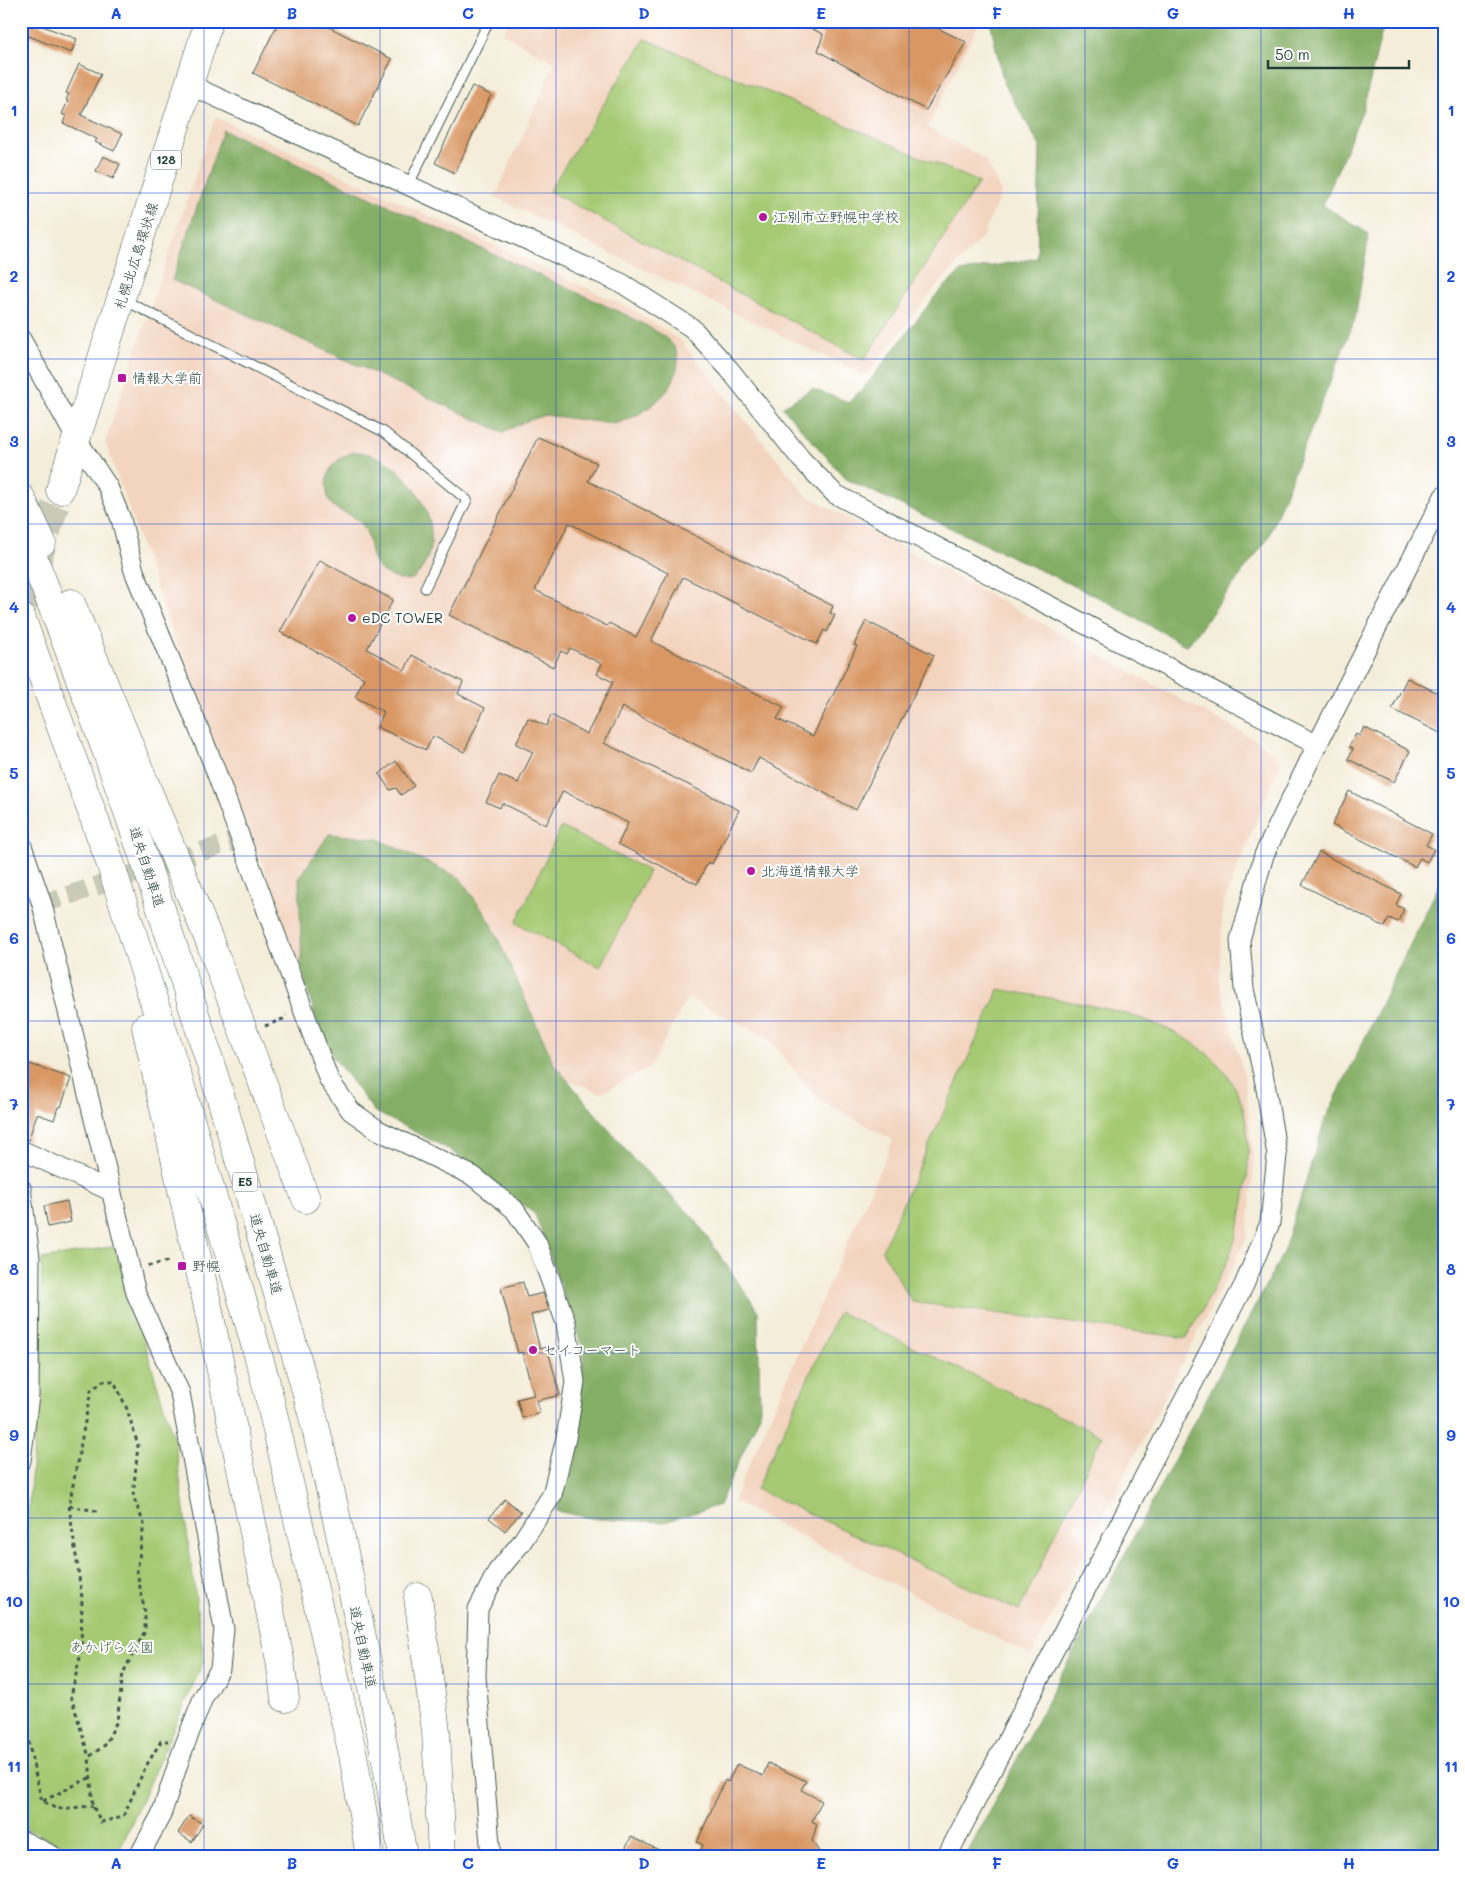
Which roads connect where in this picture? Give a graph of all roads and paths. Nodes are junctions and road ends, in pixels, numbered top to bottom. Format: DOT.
graph roads {
  1 [pos="209,21"];
  2 [pos="489,21"];
  3 [pos="190,85"];
  4 [pos="408,186"];
  5 [pos="122,299"];
  6 [pos="21,339"];
  7 [pos="76,440"];
  8 [pos="60,490"];
  9 [pos="1444,496"];
  10 [pos="21,498"];
  11 [pos="21,527"];
  12 [pos="425,588"];
  13 [pos="21,616"];
  14 [pos="1317,745"];
  15 [pos="21,843"];
  16 [pos="110,862"];
  17 [pos="298,995"];
  18 [pos="262,1027"];
  19 [pos="21,1150"];
  20 [pos="21,1188"];
  21 [pos="112,1191"];
  22 [pos="306,1199"];
  23 [pos="23,1428"];
  24 [pos="21,1461"];
  25 [pos="69,1506"];
  26 [pos="97,1511"];
  27 [pos="418,1597"];
  28 [pos="21,1670"];
  29 [pos="285,1698"];
  30 [pos="186,1740"];
  31 [pos="90,1757"];
  32 [pos="91,1777"];
  33 [pos="42,1801"];
  34 [pos="93,1806"];
  35 [pos="21,1840"];
  36 [pos="46,1854"];
  37 [pos="139,1856"];
  38 [pos="370,1856"];
  39 [pos="403,1856"];
  40 [pos="442,1856"];
  41 [pos="491,1856"];
  42 [pos="947,1856"];
  1 -- 3 [label="main road, 札幌北広島環状線 / 128"];
  2 -- 4 [label="lane"];
  3 -- 4 [label="street"];
  3 -- 5 [label="main road, 札幌北広島環状線 / 128"];
  4 -- 14 [label="street"];
  5 -- 7 [label="main road, 札幌北広島環状線 / 128"];
  5 -- 12 [label="lane"];
  6 -- 7 [label="street"];
  7 -- 8 [label="main road, 札幌北広島環状線 / 128"];
  7 -- 17 [label="street"];
  9 -- 14 [label="street"];
  10 -- 22 [label="main road"];
  11 -- 39 [label="main road, 道央自動車道 / E5"];
  13 -- 16 [label="main road, E5"];
  14 -- 42 [label="street"];
  15 -- 21 [label="street"];
  16 -- 29 [label="main road"];
  16 -- 38 [label="main road, E5"];
  17 -- 18 [label="path"];
  17 -- 41 [label="street"];
  19 -- 21 [label="street"];
  20 -- 23 [label="street"];
  21 -- 30 [label="street"];
  23 -- 24 [label="street"];
  25 -- 26 [label="path"];
  25 -- 31 [label="path"];
  25 -- 31 [label="path"];
  27 -- 40 [label="main road"];
  28 -- 33 [label="path"];
  30 -- 34 [label="path"];
  30 -- 37 [label="street"];
  31 -- 32 [label="path"];
  32 -- 33 [label="path"];
  32 -- 34 [label="path"];
  33 -- 34 [label="path"];
  35 -- 36 [label="street"];
}
